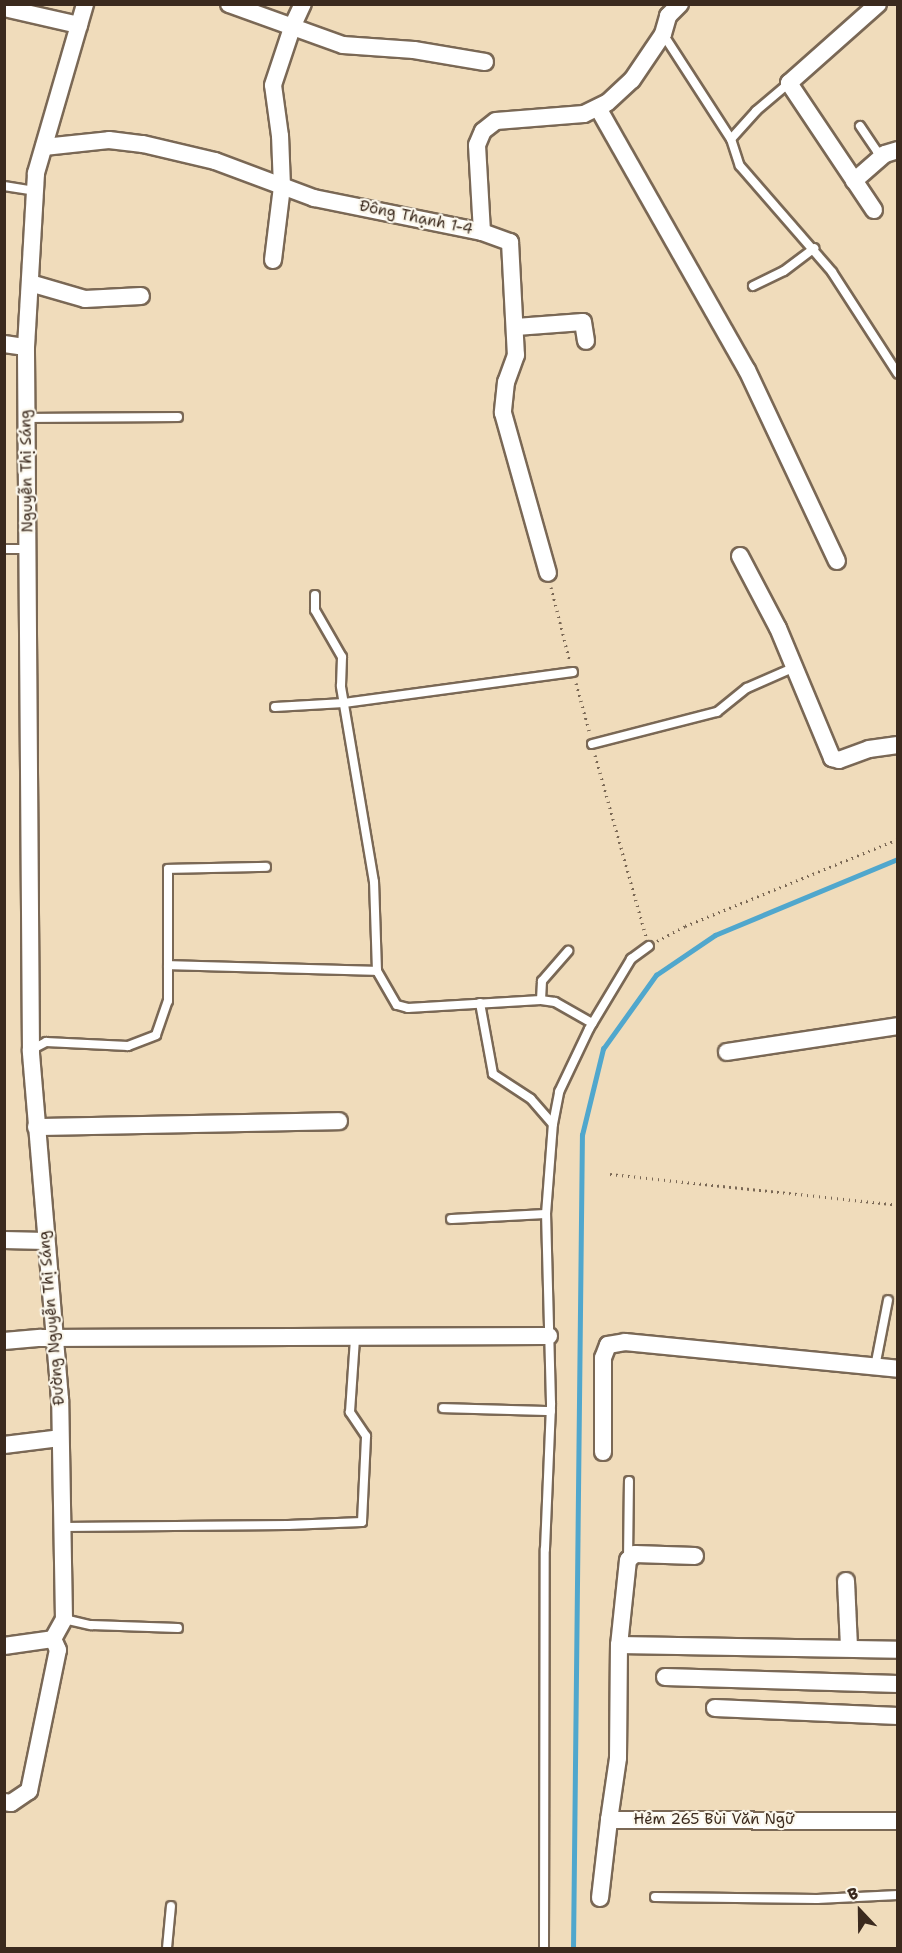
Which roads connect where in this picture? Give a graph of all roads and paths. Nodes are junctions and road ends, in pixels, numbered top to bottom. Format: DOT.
graph roads {
  1 [pos="85,4"];
  2 [pos="229,4"];
  3 [pos="303,4"];
  4 [pos="680,4"];
  5 [pos="878,4"];
  6 [pos="4,8"];
  7 [pos="79,25"];
  8 [pos="293,25"];
  9 [pos="663,34"];
  10 [pos="485,62"];
  11 [pos="789,83"];
  12 [pos="598,108"];
  13 [pos="860,126"];
  14 [pos="731,139"];
  15 [pos="44,147"];
  16 [pos="891,152"];
  17 [pos="854,181"];
  18 [pos="4,186"];
  19 [pos="282,187"];
  20 [pos="35,191"];
  21 [pos="874,210"];
  22 [pos="482,232"];
  23 [pos="814,248"];
  24 [pos="273,260"];
  25 [pos="30,283"];
  26 [pos="753,286"];
  27 [pos="141,296"];
  28 [pos="516,327"];
  29 [pos="586,341"];
  30 [pos="4,344"];
  31 [pos="26,347"];
  32 [pos="897,374"];
  33 [pos="178,417"];
  34 [pos="26,418"];
  35 [pos="4,549"];
  36 [pos="28,549"];
  37 [pos="740,556"];
  38 [pos="837,561"];
  39 [pos="548,573"];
  40 [pos="315,595"];
  41 [pos="795,667"];
  42 [pos="573,672"];
  43 [pos="344,703"];
  44 [pos="275,707"];
  45 [pos="592,744"];
  46 [pos="897,745"];
  47 [pos="897,839"];
  48 [pos="266,867"];
  49 [pos="30,946"];
  50 [pos="649,946"];
  51 [pos="568,951"];
  52 [pos="168,965"];
  53 [pos="377,971"];
  54 [pos="541,999"];
  55 [pos="480,1003"];
  56 [pos="592,1023"];
  57 [pos="897,1026"];
  58 [pos="31,1051"];
  59 [pos="727,1052"];
  60 [pos="339,1120"];
  61 [pos="553,1124"];
  62 [pos="36,1127"];
  63 [pos="610,1174"];
  64 [pos="897,1205"];
  65 [pos="546,1214"];
  66 [pos="451,1219"];
  67 [pos="4,1240"];
  68 [pos="46,1241"];
  69 [pos="888,1300"];
  70 [pos="549,1336"];
  71 [pos="54,1338"];
  72 [pos="355,1338"];
  73 [pos="4,1341"];
  74 [pos="875,1367"];
  75 [pos="897,1369"];
  76 [pos="443,1408"];
  77 [pos="551,1411"];
  78 [pos="60,1438"];
  79 [pos="4,1445"];
  80 [pos="603,1452"];
  81 [pos="629,1481"];
  82 [pos="62,1527"];
  83 [pos="695,1556"];
  84 [pos="628,1560"];
  85 [pos="846,1581"];
  86 [pos="64,1619"];
  87 [pos="178,1628"];
  88 [pos="53,1639"];
  89 [pos="619,1645"];
  90 [pos="4,1646"];
  91 [pos="849,1648"];
  92 [pos="897,1650"];
  93 [pos="665,1677"];
  94 [pos="897,1684"];
  95 [pos="715,1708"];
  96 [pos="897,1716"];
  97 [pos="4,1802"];
  98 [pos="609,1820"];
  99 [pos="897,1821"];
  100 [pos="897,1895"];
  101 [pos="656,1897"];
  102 [pos="600,1898"];
  103 [pos="171,1906"];
  104 [pos="167,1948"];
  105 [pos="544,1948"];
  1 -- 7 [label="street, Nguyễn Thị Sáng"];
  2 -- 8 [label="street"];
  3 -- 8 [label="street"];
  4 -- 9 [label="street, Đông Thạnh 1-4"];
  5 -- 11 [label="street"];
  6 -- 7 [label="street"];
  7 -- 15 [label="street, Nguyễn Thị Sáng"];
  8 -- 10 [label="street"];
  8 -- 19 [label="street"];
  9 -- 12 [label="street, Đông Thạnh 1-4"];
  9 -- 14 [label="lane"];
  11 -- 14 [label="lane"];
  11 -- 17 [label="street"];
  12 -- 22 [label="street, Đông Thạnh 1-4"];
  12 -- 38 [label="street"];
  13 -- 16 [label="lane"];
  14 -- 23 [label="lane"];
  15 -- 19 [label="street, Đông Thạnh 1-4"];
  15 -- 20 [label="street, Nguyễn Thị Sáng"];
  16 -- 17 [label="street"];
  17 -- 21 [label="street"];
  18 -- 20 [label="lane"];
  19 -- 22 [label="street, Đông Thạnh 1-4"];
  19 -- 24 [label="street"];
  20 -- 25 [label="street, Nguyễn Thị Sáng"];
  22 -- 28 [label="street"];
  23 -- 26 [label="lane"];
  23 -- 32 [label="lane"];
  25 -- 27 [label="street"];
  25 -- 31 [label="street, Nguyễn Thị Sáng"];
  28 -- 29 [label="street"];
  28 -- 39 [label="street"];
  30 -- 31 [label="street"];
  31 -- 34 [label="street, Nguyễn Thị Sáng"];
  33 -- 34 [label="lane"];
  34 -- 36 [label="street, Nguyễn Thị Sáng"];
  35 -- 36 [label="lane"];
  36 -- 49 [label="street, Nguyễn Thị Sáng"];
  37 -- 41 [label="street"];
  39 -- 42 [label="path"];
  40 -- 43 [label="lane"];
  41 -- 45 [label="lane"];
  41 -- 46 [label="street"];
  42 -- 43 [label="lane"];
  42 -- 45 [label="path"];
  43 -- 44 [label="lane"];
  43 -- 53 [label="lane"];
  45 -- 50 [label="path"];
  47 -- 50 [label="path"];
  48 -- 52 [label="lane"];
  49 -- 58 [label="street, Đường Nguyễn Thị Sáng"];
  50 -- 56 [label="lane"];
  51 -- 54 [label="lane"];
  52 -- 53 [label="lane"];
  52 -- 58 [label="lane"];
  53 -- 55 [label="lane"];
  54 -- 55 [label="lane"];
  54 -- 56 [label="lane"];
  55 -- 61 [label="lane"];
  56 -- 61 [label="lane"];
  57 -- 59 [label="street"];
  58 -- 62 [label="street, Đường Nguyễn Thị Sáng"];
  60 -- 62 [label="street"];
  61 -- 65 [label="lane"];
  62 -- 68 [label="street, Đường Nguyễn Thị Sáng"];
  63 -- 64 [label="path"];
  65 -- 66 [label="lane"];
  65 -- 70 [label="lane"];
  67 -- 68 [label="street"];
  68 -- 71 [label="street, Đường Nguyễn Thị Sáng"];
  69 -- 74 [label="lane"];
  70 -- 72 [label="street"];
  70 -- 77 [label="lane"];
  71 -- 72 [label="street"];
  71 -- 73 [label="street"];
  71 -- 78 [label="street, Đường Nguyễn Thị Sáng"];
  72 -- 82 [label="lane"];
  74 -- 75 [label="street"];
  74 -- 80 [label="street"];
  76 -- 77 [label="lane"];
  77 -- 105 [label="lane"];
  78 -- 79 [label="street"];
  78 -- 82 [label="street, Đường Nguyễn Thị Sáng"];
  81 -- 84 [label="lane"];
  82 -- 86 [label="street, Đường Nguyễn Thị Sáng"];
  83 -- 84 [label="street"];
  84 -- 89 [label="street"];
  85 -- 91 [label="street"];
  86 -- 87 [label="lane"];
  86 -- 88 [label="street"];
  88 -- 90 [label="street"];
  88 -- 97 [label="street"];
  89 -- 91 [label="street"];
  89 -- 98 [label="street"];
  91 -- 92 [label="street"];
  93 -- 94 [label="street"];
  95 -- 96 [label="street"];
  98 -- 99 [label="street, Hẻm 265 Bùi Văn Ngữ"];
  98 -- 102 [label="street"];
  100 -- 101 [label="lane"];
  103 -- 104 [label="lane"];
}
